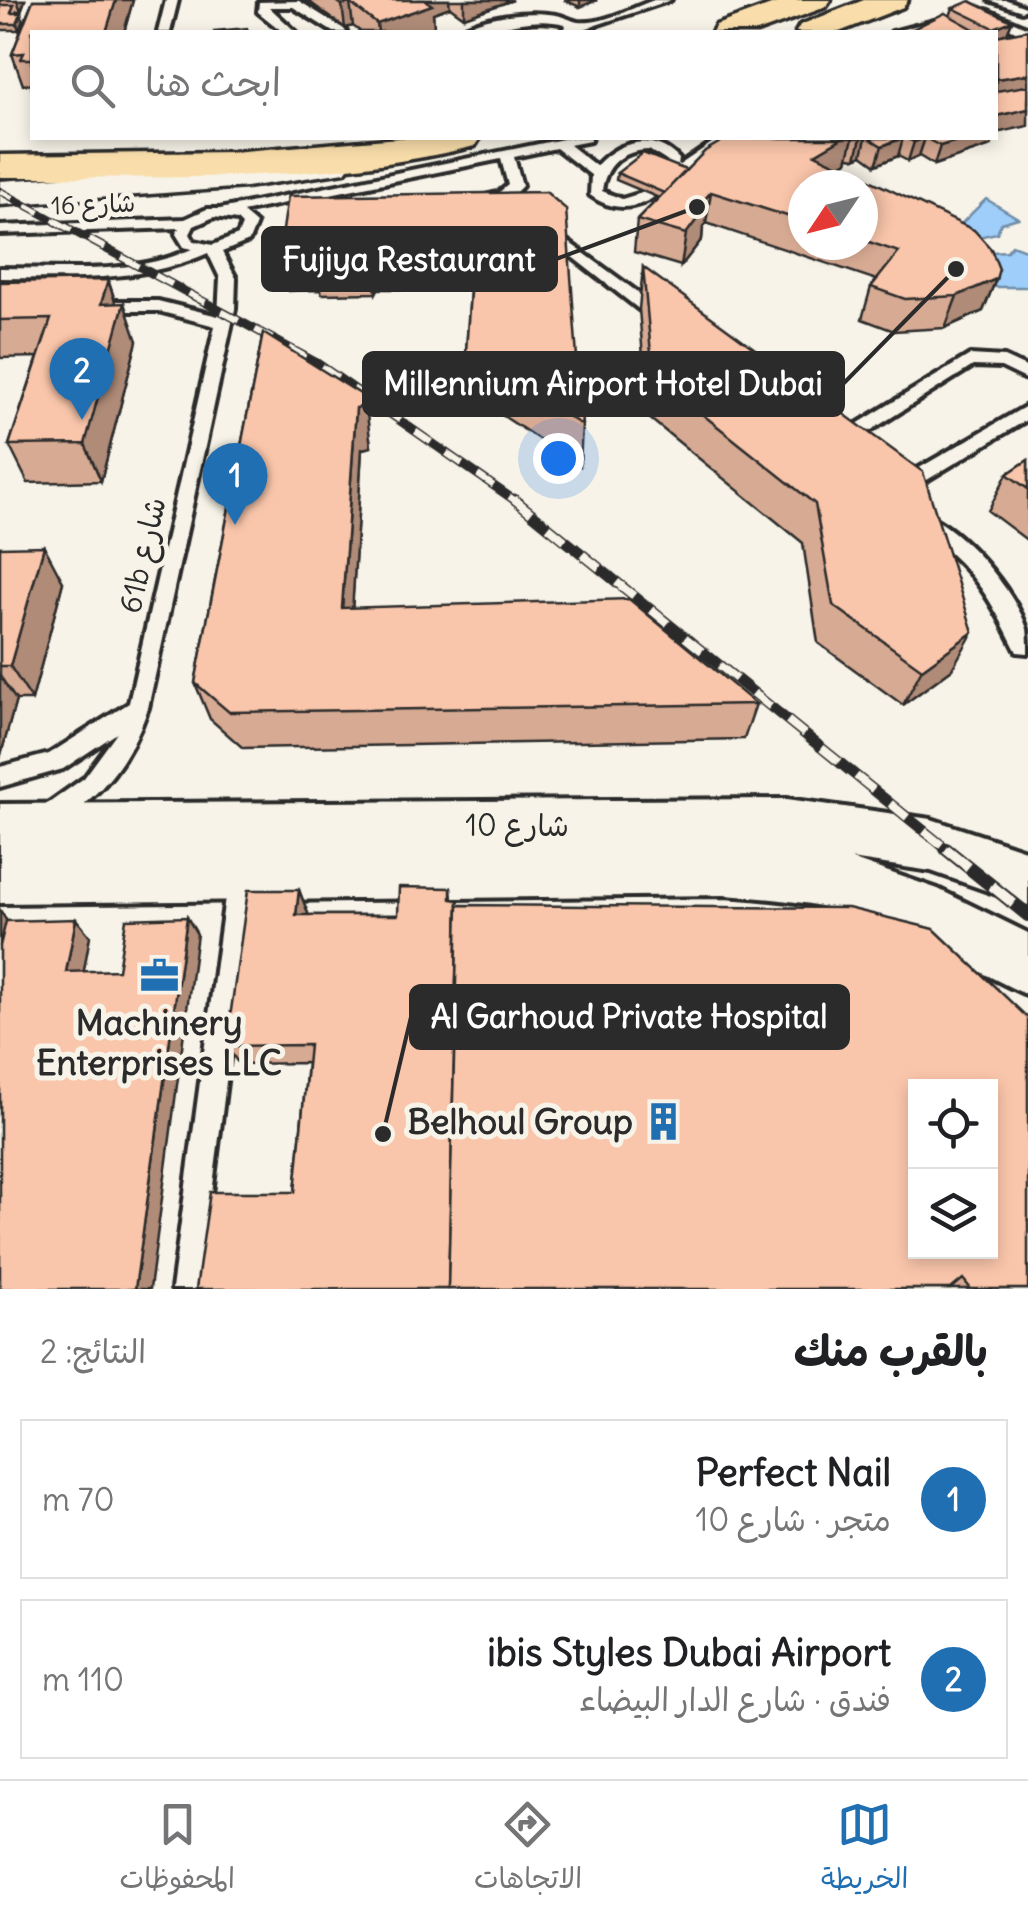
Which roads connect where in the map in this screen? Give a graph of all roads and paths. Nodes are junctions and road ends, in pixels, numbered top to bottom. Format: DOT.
graph roads {
  1 [pos="172,0"];
  2 [pos="664,0"];
  3 [pos="892,0"];
  4 [pos="995,0"];
  5 [pos="1008,0"];
  6 [pos="261,2"];
  7 [pos="1025,9"];
  8 [pos="984,12"];
  9 [pos="806,18"];
  10 [pos="164,30"];
  11 [pos="287,30"];
  12 [pos="337,30"];
  13 [pos="471,30"];
  14 [pos="570,30"];
  15 [pos="739,30"];
  16 [pos="913,30"];
  17 [pos="931,30"];
  18 [pos="1028,33"];
  19 [pos="30,136"];
  20 [pos="0,137"];
  21 [pos="450,140"];
  22 [pos="576,140"];
  23 [pos="724,140"];
  24 [pos="559,144"];
  25 [pos="507,156"];
  26 [pos="598,173"];
  27 [pos="4,185"];
  28 [pos="651,194"];
  29 [pos="503,196"];
  30 [pos="292,198"];
  31 [pos="475,202"];
  32 [pos="518,208"];
  33 [pos="226,212"];
  34 [pos="305,214"];
  35 [pos="534,220"];
  36 [pos="188,223"];
  37 [pos="249,224"];
  38 [pos="0,230"];
  39 [pos="209,249"];
  40 [pos="0,273"];
  41 [pos="76,307"];
  42 [pos="224,322"];
  43 [pos="674,328"];
  44 [pos="1028,375"];
  45 [pos="1028,410"];
  46 [pos="815,436"];
  47 [pos="1024,646"];
  48 [pos="138,708"];
  49 [pos="0,777"];
  50 [pos="8,844"];
  51 [pos="1020,871"];
  52 [pos="241,873"];
  53 [pos="1028,965"];
  54 [pos="186,1289"];
  1 -- 10 [label="lane"];
  2 -- 14 [label="lane"];
  3 -- 9 [label="main road"];
  4 -- 7 [label="lane"];
  5 -- 7 [label="lane"];
  6 -- 11 [label="lane"];
  6 -- 12 [label="lane"];
  8 -- 18 [label="lane"];
  9 -- 15 [label="main road"];
  13 -- 14 [label="lane"];
  16 -- 17 [label="lane"];
  19 -- 20 [label="main road"];
  21 -- 27 [label="main road"];
  22 -- 24 [label="lane, شارع 16"];
  23 -- 26 [label="lane"];
  24 -- 25 [label="lane, شارع 16"];
  24 -- 26 [label="lane"];
  25 -- 29 [label="lane"];
  25 -- 30 [label="lane, شارع 16"];
  26 -- 28 [label="lane"];
  29 -- 31 [label="lane"];
  29 -- 32 [label="lane"];
  30 -- 33 [label="lane, شارع 16"];
  30 -- 34 [label="lane"];
  30 -- 37 [label="lane, شارع 16"];
  33 -- 36 [label="lane, شارع 16"];
  33 -- 37 [label="lane"];
  35 -- 43 [label="lane"];
  36 -- 38 [label="lane, شارع 16"];
  36 -- 39 [label="lane"];
  37 -- 39 [label="lane, شارع 16"];
  39 -- 40 [label="lane, شارع 16"];
  39 -- 42 [label="lane, 61b شارع"];
  41 -- 42 [label="lane"];
  42 -- 48 [label="lane, 61b شارع"];
  44 -- 46 [label="lane"];
  45 -- 47 [label="lane"];
  48 -- 49 [label="lane"];
  48 -- 50 [label="lane, 61b شارع"];
  50 -- 51 [label="street, شارع 10"];
  50 -- 52 [label="street, شارع 10"];
  52 -- 53 [label="street, شارع 10"];
  52 -- 54 [label="lane"];
}
